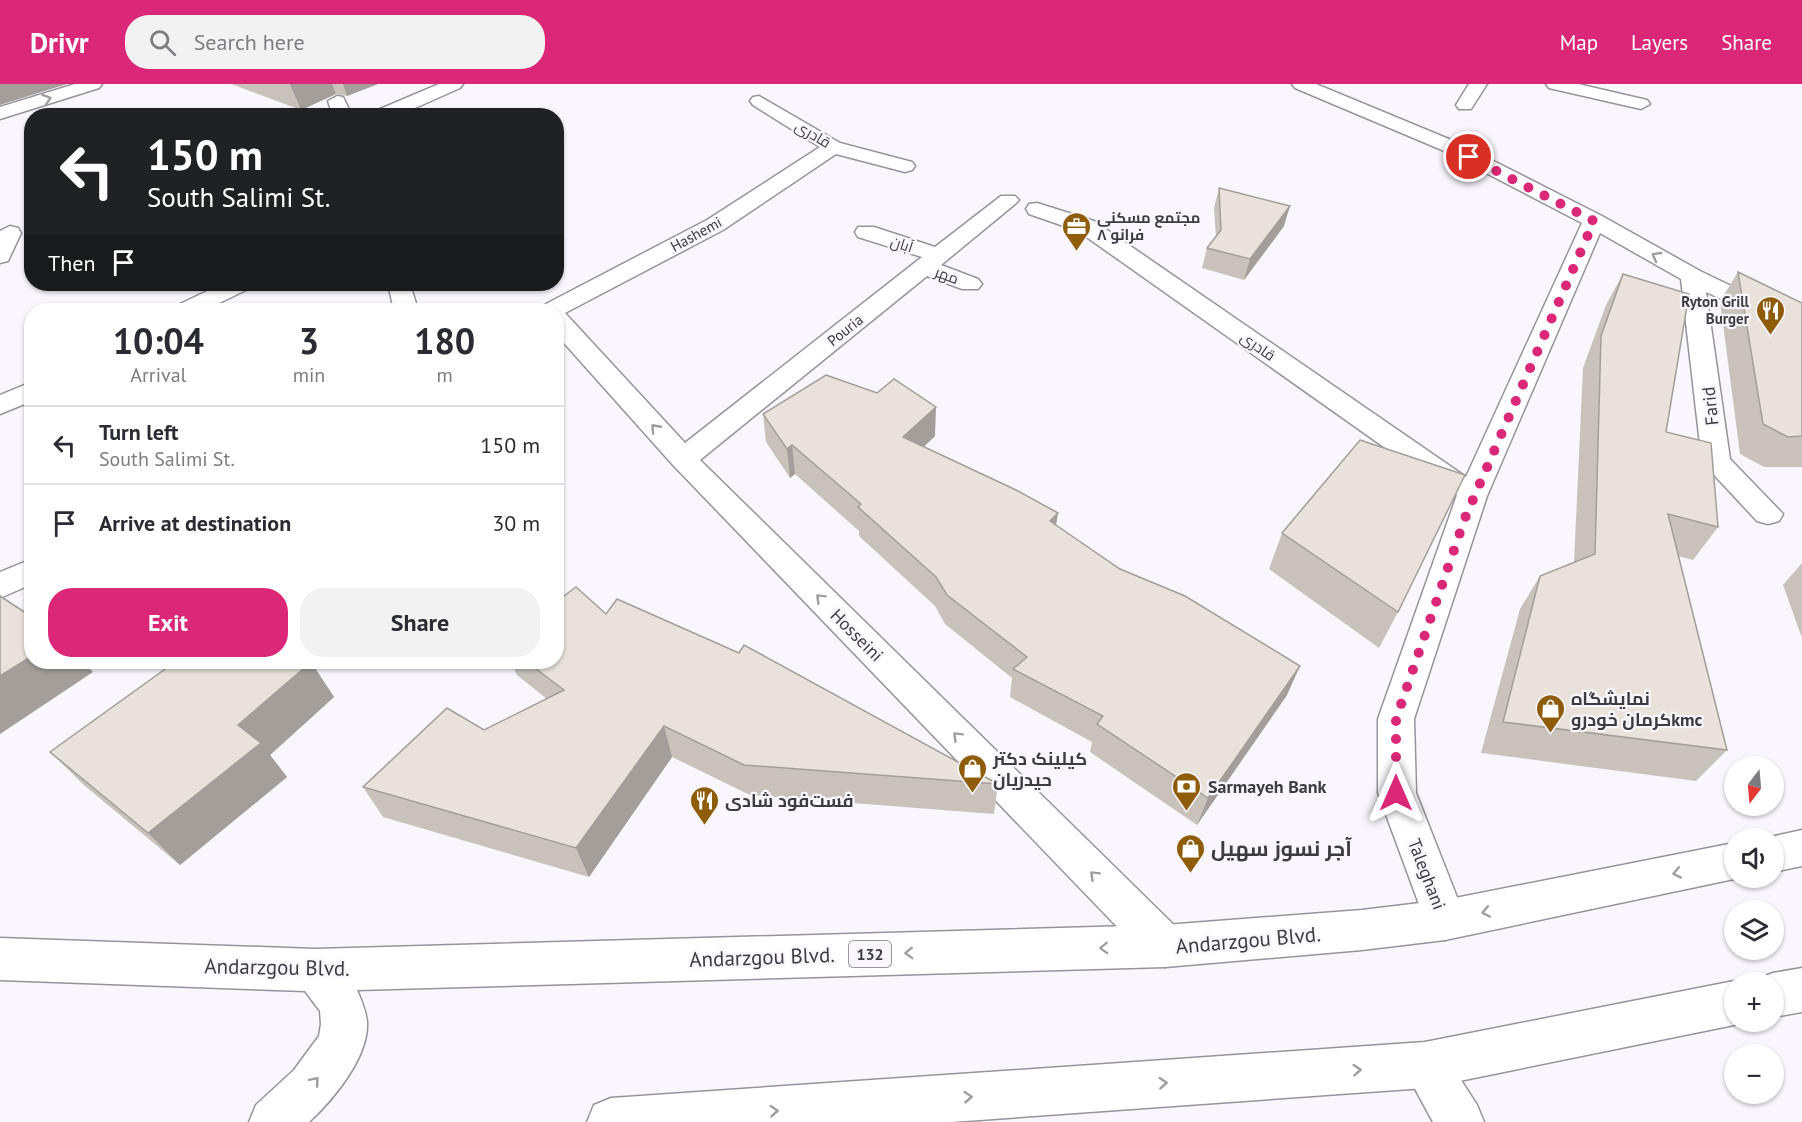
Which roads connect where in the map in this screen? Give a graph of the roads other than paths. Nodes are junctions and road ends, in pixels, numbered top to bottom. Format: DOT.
graph roads {
  1 [pos="93,84"];
  2 [pos="454,84"];
  3 [pos="1301,84"];
  4 [pos="1478,84"];
  5 [pos="1555,84"];
  6 [pos="759,101"];
  7 [pos="1641,104"];
  8 [pos="1465,105"];
  9 [pos="398,108"];
  10 [pos="2,111"];
  11 [pos="24,120"];
  12 [pos="833,147"];
  13 [pos="905,166"];
  14 [pos="1008,200"];
  15 [pos="1037,209"];
  16 [pos="1594,221"];
  17 [pos="866,232"];
  18 [pos="10,233"];
  19 [pos="0,256"];
  20 [pos="931,261"];
  21 [pos="1692,276"];
  22 [pos="970,284"];
  23 [pos="226,291"];
  24 [pos="201,303"];
  25 [pos="564,304"];
  26 [pos="564,327"];
  27 [pos="1802,330"];
  28 [pos="24,394"];
  29 [pos="0,406"];
  30 [pos="683,459"];
  31 [pos="1473,496"];
  32 [pos="1768,514"];
  33 [pos="24,574"];
  34 [pos="0,586"];
  35 [pos="1802,848"];
  36 [pos="1784,852"];
  37 [pos="1724,863"];
  38 [pos="1444,920"];
  39 [pos="1165,946"];
  40 [pos="0,959"];
  41 [pos="315,970"];
  42 [pos="1802,990"];
  43 [pos="1784,993"];
  44 [pos="1724,1005"];
  45 [pos="1425,1065"];
  46 [pos="273,1122"];
  47 [pos="611,1122"];
  48 [pos="1460,1122"];
  10 -- 1 [label="street, one-way"];
  2 -- 9 [label="street"];
  3 -- 16 [label="street"];
  4 -- 8 [label="street"];
  5 -- 7 [label="street"];
  6 -- 12 [label="street, قادری"];
  10 -- 11 [label="street"];
  12 -- 13 [label="street, قادری"];
  12 -- 25 [label="street, Hashemi"];
  14 -- 20 [label="street, Pouria"];
  15 -- 31 [label="street, قادری"];
  21 -- 16 [label="street, one-way"];
  16 -- 31 [label="street, Taleghani"];
  17 -- 20 [label="street, آبان"];
  18 -- 19 [label="street"];
  20 -- 22 [label="street, مهر"];
  20 -- 30 [label="street, Pouria"];
  21 -- 27 [label="street"];
  21 -- 32 [label="street, Farid"];
  23 -- 24 [label="street"];
  30 -- 26 [label="street, Hosseini, one-way"];
  28 -- 29 [label="street"];
  39 -- 30 [label="street, Hosseini, one-way"];
  31 -- 38 [label="street, Taleghani"];
  33 -- 34 [label="street"];
  35 -- 36 [label="street"];
  37 -- 38 [label="street, Andarzgou Blvd. / 132, one-way"];
  38 -- 39 [label="street, Andarzgou Blvd. / 132"];
  39 -- 41 [label="street, Andarzgou Blvd. / 132, one-way"];
  40 -- 41 [label="street, Andarzgou Blvd. / 132"];
  46 -- 41 [label="street, one-way"];
  42 -- 43 [label="street"];
  44 -- 45 [label="street"];
  47 -- 45 [label="street, one-way"];
  45 -- 48 [label="street"];
}
